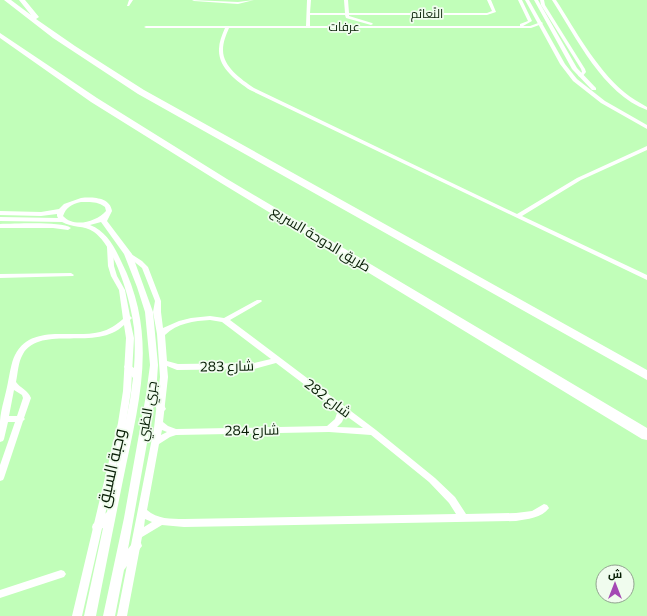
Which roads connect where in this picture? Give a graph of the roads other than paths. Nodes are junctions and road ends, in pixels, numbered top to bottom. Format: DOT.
graph roads {
  1 [pos="7,0"];
  2 [pos="22,0"];
  3 [pos="131,0"];
  4 [pos="194,0"];
  5 [pos="252,0"];
  6 [pos="309,0"];
  7 [pos="346,0"];
  8 [pos="489,0"];
  9 [pos="520,0"];
  10 [pos="527,0"];
  11 [pos="536,0"];
  12 [pos="542,0"];
  13 [pos="554,0"];
  14 [pos="128,5"];
  15 [pos="309,14"];
  16 [pos="347,14"];
  17 [pos="38,24"];
  18 [pos="146,27"];
  19 [pos="227,27"];
  20 [pos="308,27"];
  21 [pos="379,27"];
  22 [pos="515,27"];
  23 [pos="531,27"];
  24 [pos="544,27"];
  25 [pos="0,35"];
  26 [pos="558,40"];
  27 [pos="580,76"];
  28 [pos="647,109"];
  29 [pos="647,122"];
  30 [pos="647,127"];
  31 [pos="647,148"];
  32 [pos="61,211"];
  33 [pos="0,213"];
  34 [pos="106,216"];
  35 [pos="518,216"];
  36 [pos="0,219"];
  37 [pos="63,220"];
  38 [pos="84,224"];
  39 [pos="0,226"];
  40 [pos="68,228"];
  41 [pos="110,248"];
  42 [pos="128,254"];
  43 [pos="71,275"];
  44 [pos="0,276"];
  45 [pos="647,278"];
  46 [pos="259,301"];
  47 [pos="128,318"];
  48 [pos="158,320"];
  49 [pos="225,320"];
  50 [pos="175,324"];
  51 [pos="161,334"];
  52 [pos="277,360"];
  53 [pos="163,362"];
  54 [pos="128,367"];
  55 [pos="177,367"];
  56 [pos="647,376"];
  57 [pos="164,377"];
  58 [pos="138,378"];
  59 [pos="13,383"];
  60 [pos="151,395"];
  61 [pos="161,409"];
  62 [pos="342,409"];
  63 [pos="4,419"];
  64 [pos="21,419"];
  65 [pos="159,423"];
  66 [pos="329,429"];
  67 [pos="176,432"];
  68 [pos="372,432"];
  69 [pos="647,435"];
  70 [pos="0,439"];
  71 [pos="155,444"];
  72 [pos="0,478"];
  73 [pos="544,508"];
  74 [pos="143,512"];
  75 [pos="112,513"];
  76 [pos="463,517"];
  77 [pos="160,522"];
  78 [pos="97,526"];
  79 [pos="138,535"];
  80 [pos="137,546"];
  81 [pos="117,570"];
  82 [pos="61,574"];
  83 [pos="0,594"];
  84 [pos="77,616"];
  85 [pos="90,616"];
  86 [pos="109,616"];
  87 [pos="122,616"];
  1 -- 17 [label="highway"];
  2 -- 17 [label="highway"];
  3 -- 14 [label="street"];
  4 -- 5 [label="street"];
  6 -- 15 [label="street"];
  7 -- 16 [label="street"];
  8 -- 16 [label="street, النًعائم"];
  9 -- 22 [label="street"];
  10 -- 24 [label="street"];
  11 -- 26 [label="street"];
  12 -- 27 [label="street"];
  13 -- 28 [label="street"];
  15 -- 16 [label="street"];
  15 -- 20 [label="street"];
  16 -- 21 [label="street"];
  17 -- 56 [label="highway"];
  18 -- 19 [label="street, عرفات"];
  19 -- 20 [label="street, عرفات"];
  19 -- 35 [label="street"];
  20 -- 21 [label="street, عرفات"];
  21 -- 22 [label="street, عرفات"];
  22 -- 23 [label="street, عرفات"];
  23 -- 24 [label="street"];
  23 -- 24 [label="street, عرفات"];
  24 -- 26 [label="street"];
  24 -- 30 [label="street"];
  25 -- 69 [label="highway, طريق الدوحة السريع"];
  26 -- 27 [label="street"];
  27 -- 29 [label="street"];
  31 -- 35 [label="street"];
  32 -- 33 [label="street"];
  32 -- 34 [label="street, جري الظبي"];
  32 -- 37 [label="street"];
  34 -- 38 [label="street"];
  34 -- 42 [label="street, جري الظبي"];
  35 -- 45 [label="street"];
  36 -- 37 [label="street"];
  37 -- 38 [label="street"];
  38 -- 41 [label="street, جري الظبي"];
  39 -- 40 [label="street"];
  41 -- 47 [label="street, وجبة السيق"];
  41 -- 58 [label="street, جري الظبي"];
  42 -- 48 [label="street"];
  42 -- 60 [label="street, جري الظبي"];
  43 -- 44 [label="street"];
  46 -- 49 [label="street"];
  47 -- 54 [label="street, وجبة السيق"];
  47 -- 59 [label="street"];
  48 -- 50 [label="street"];
  48 -- 51 [label="street"];
  49 -- 50 [label="street"];
  49 -- 52 [label="street, شارع 282"];
  50 -- 51 [label="street"];
  51 -- 53 [label="street"];
  52 -- 55 [label="street, شارع 283"];
  52 -- 62 [label="street, شارع 282"];
  53 -- 55 [label="street, شارع 283"];
  53 -- 57 [label="street"];
  54 -- 58 [label="street"];
  54 -- 78 [label="street, وجبة السيق"];
  55 -- 57 [label="street"];
  57 -- 61 [label="street"];
  58 -- 75 [label="street, جري الظبي"];
  59 -- 63 [label="street"];
  59 -- 64 [label="street"];
  60 -- 61 [label="street"];
  60 -- 81 [label="street, جري الظبي"];
  61 -- 65 [label="street"];
  62 -- 66 [label="street"];
  62 -- 68 [label="street, شارع 282"];
  63 -- 64 [label="street"];
  63 -- 70 [label="street"];
  64 -- 72 [label="street"];
  65 -- 67 [label="street, شارع 284"];
  65 -- 71 [label="street"];
  66 -- 67 [label="street, شارع 284"];
  66 -- 68 [label="street, شارع 284"];
  67 -- 71 [label="street, شارع 284"];
  68 -- 76 [label="street, شارع 282"];
  71 -- 74 [label="street"];
  73 -- 76 [label="street"];
  74 -- 77 [label="street"];
  74 -- 79 [label="street"];
  75 -- 78 [label="street"];
  75 -- 85 [label="street, جري الظبي"];
  76 -- 77 [label="street"];
  77 -- 79 [label="street"];
  78 -- 84 [label="street, وجبة السيق"];
  79 -- 80 [label="street"];
  80 -- 81 [label="street"];
  80 -- 87 [label="street"];
  81 -- 86 [label="street, جري الظبي"];
  82 -- 83 [label="street"];
}
